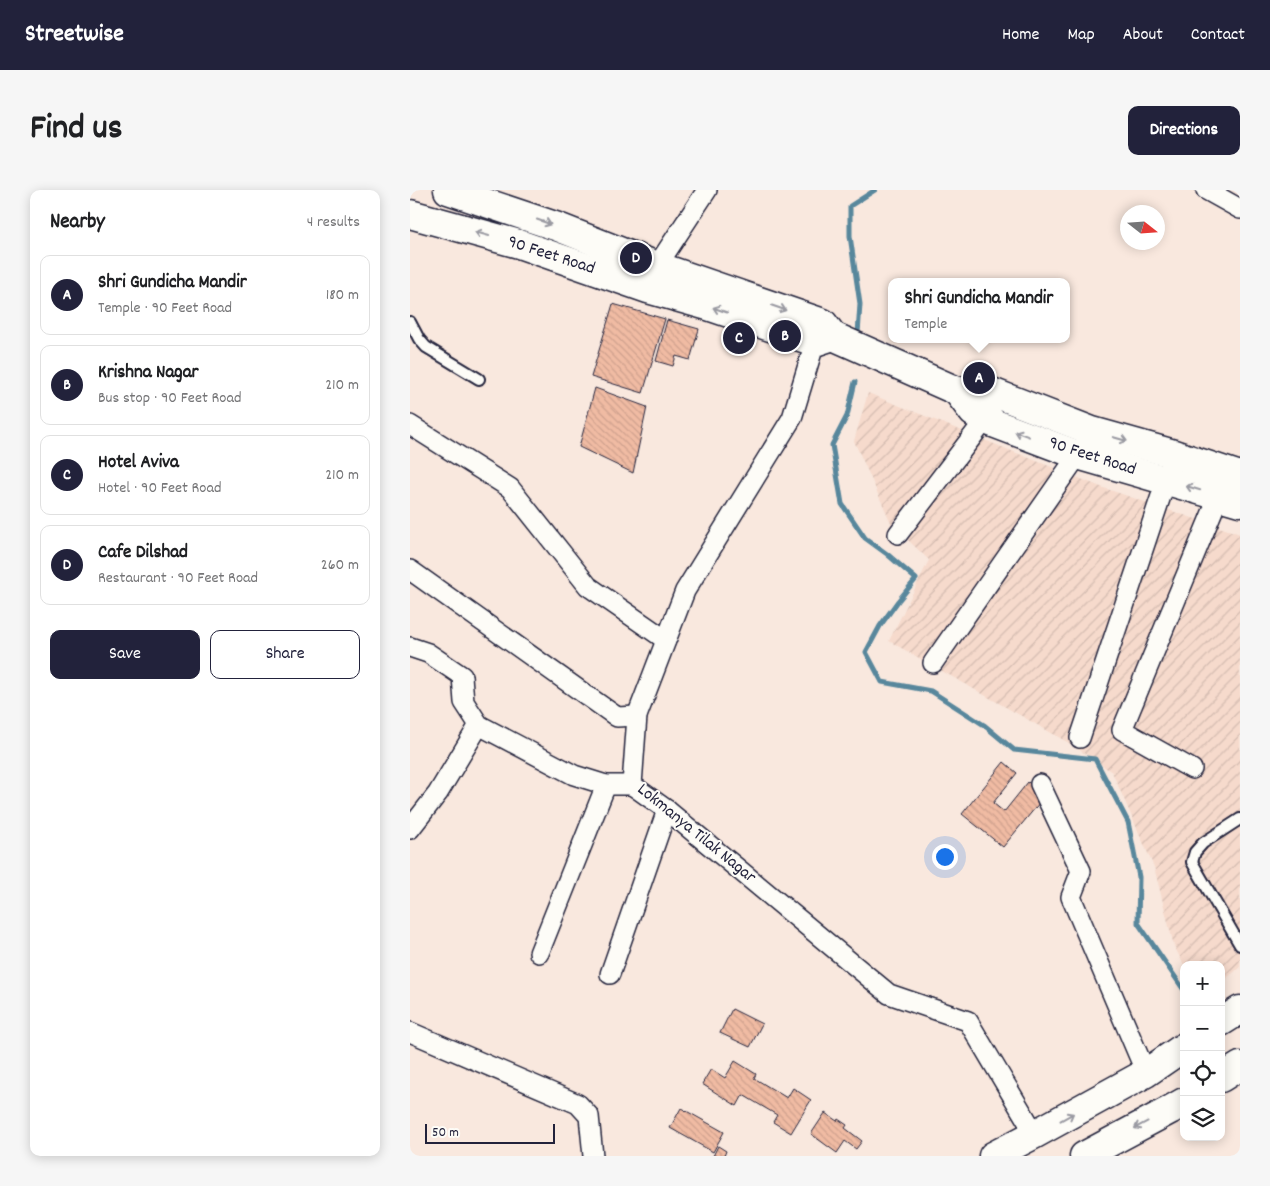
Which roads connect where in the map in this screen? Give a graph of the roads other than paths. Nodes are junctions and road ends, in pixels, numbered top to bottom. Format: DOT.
graph roads {
  1 [pos="448,190"];
  2 [pos="707,190"];
  3 [pos="1206,190"];
  4 [pos="1240,209"];
  5 [pos="410,214"];
  6 [pos="653,277"];
  7 [pos="410,322"];
  8 [pos="824,334"];
  9 [pos="479,379"];
  10 [pos="958,391"];
  11 [pos="998,395"];
  12 [pos="985,420"];
  13 [pos="410,425"];
  14 [pos="1092,431"];
  15 [pos="1078,455"];
  16 [pos="1170,467"];
  17 [pos="1232,487"];
  18 [pos="898,534"];
  19 [pos="412,575"];
  20 [pos="666,640"];
  21 [pos="410,647"];
  22 [pos="933,663"];
  23 [pos="637,716"];
  24 [pos="479,725"];
  25 [pos="1080,738"];
  26 [pos="1192,769"];
  27 [pos="1040,784"];
  28 [pos="606,785"];
  29 [pos="632,785"];
  30 [pos="668,810"];
  31 [pos="1240,819"];
  32 [pos="410,829"];
  33 [pos="1240,945"];
  34 [pos="539,952"];
  35 [pos="610,974"];
  36 [pos="1240,1010"];
  37 [pos="1225,1019"];
  38 [pos="412,1037"];
  39 [pos="1180,1050"];
  40 [pos="1146,1073"];
  41 [pos="1180,1104"];
  42 [pos="1035,1134"];
  43 [pos="593,1156"];
  44 [pos="993,1156"];
  45 [pos="1084,1156"];
  1 -- 6 [label="street, 90 Feet Road, one-way"];
  2 -- 6 [label="street"];
  3 -- 4 [label="street"];
  6 -- 5 [label="street, 90 Feet Road, one-way"];
  6 -- 8 [label="street, 90 Feet Road"];
  7 -- 9 [label="lane"];
  8 -- 10 [label="street, 90 Feet Road"];
  8 -- 20 [label="street, Lokmanya Tilak Nagar"];
  10 -- 11 [label="street, 90 Feet Road"];
  10 -- 12 [label="street, 90 Feet Road"];
  11 -- 12 [label="street"];
  11 -- 14 [label="street, 90 Feet Road"];
  15 -- 12 [label="street, 90 Feet Road, one-way"];
  12 -- 18 [label="street"];
  13 -- 20 [label="street"];
  14 -- 15 [label="street"];
  14 -- 16 [label="street, 90 Feet Road, one-way"];
  15 -- 16 [label="street, 90 Feet Road"];
  15 -- 22 [label="street"];
  16 -- 17 [label="street, 90 Feet Road"];
  16 -- 25 [label="street"];
  17 -- 26 [label="street"];
  19 -- 23 [label="street"];
  20 -- 23 [label="street, Lokmanya Tilak Nagar"];
  21 -- 24 [label="street"];
  23 -- 29 [label="street, Lokmanya Tilak Nagar"];
  24 -- 28 [label="street"];
  24 -- 32 [label="street"];
  27 -- 40 [label="street"];
  28 -- 29 [label="street"];
  28 -- 34 [label="street"];
  29 -- 30 [label="street, Lokmanya Tilak Nagar"];
  30 -- 35 [label="street"];
  30 -- 42 [label="street, Lokmanya Tilak Nagar"];
  31 -- 33 [label="lane"];
  36 -- 37 [label="street"];
  38 -- 43 [label="street"];
  39 -- 40 [label="street"];
  42 -- 40 [label="street, one-way"];
  41 -- 45 [label="street, one-way"];
  42 -- 44 [label="street"];
}
